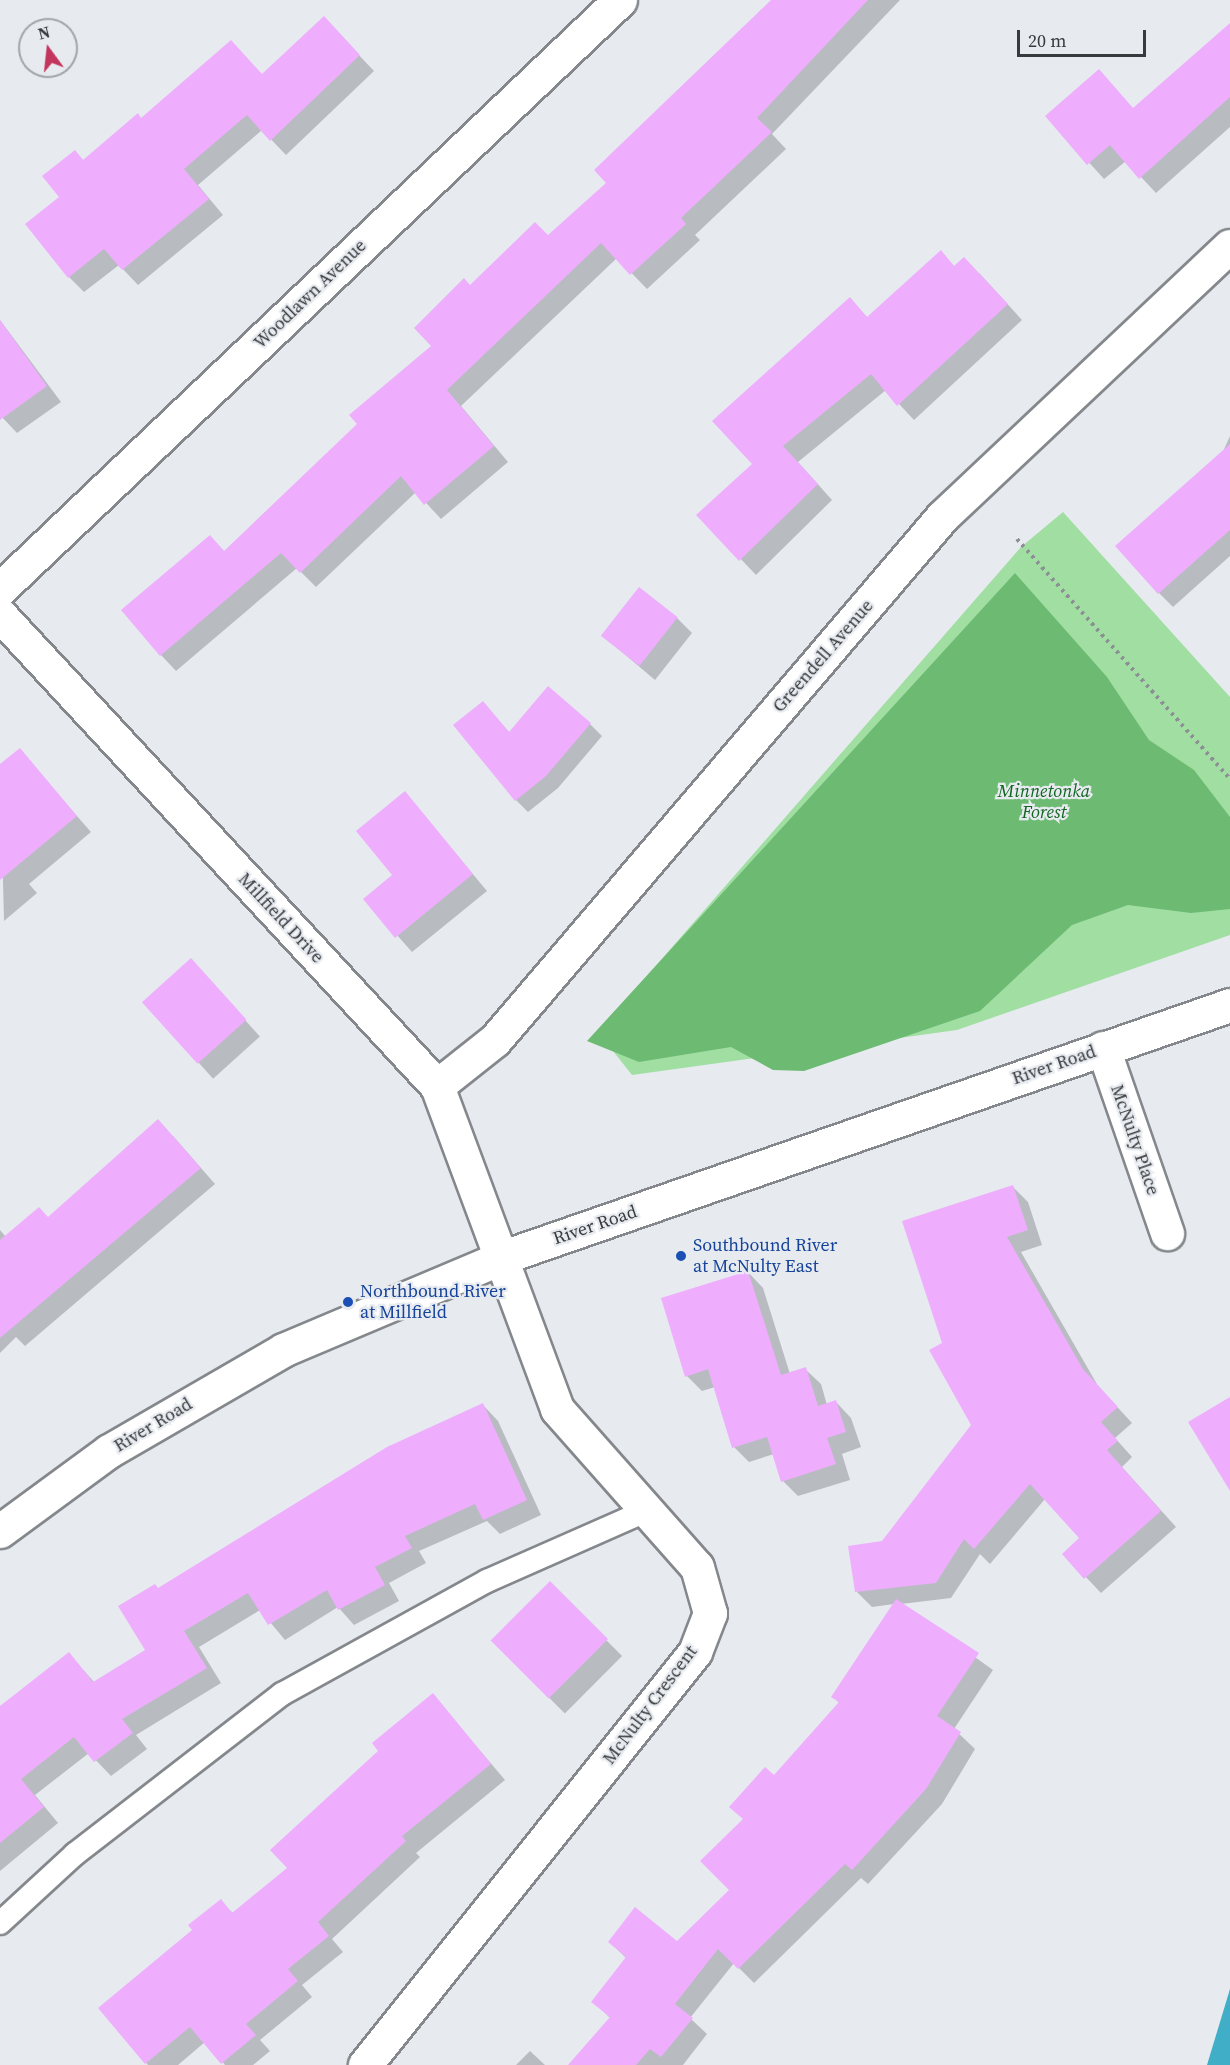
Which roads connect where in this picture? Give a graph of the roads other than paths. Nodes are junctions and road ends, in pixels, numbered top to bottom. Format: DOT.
graph roads {
  1 [pos="620,0"];
  2 [pos="1230,246"];
  3 [pos="0,589"];
  4 [pos="0,615"];
  5 [pos="1230,1005"];
  6 [pos="1103,1048"];
  7 [pos="437,1086"];
  8 [pos="1167,1233"];
  9 [pos="503,1257"];
  10 [pos="648,1510"];
  11 [pos="0,1531"];
  12 [pos="0,1923"];
  13 [pos="364,2065"];
  1 -- 3 [label="street, Woodlawn Avenue"];
  2 -- 7 [label="street, Greendell Avenue"];
  4 -- 7 [label="street, Millfield Drive"];
  5 -- 6 [label="street, River Road"];
  6 -- 8 [label="street, McNulty Place"];
  6 -- 9 [label="street, River Road"];
  7 -- 9 [label="street, Millfield Drive"];
  9 -- 10 [label="street, McNulty Crescent"];
  9 -- 11 [label="street, River Road"];
  10 -- 12 [label="lane"];
  10 -- 13 [label="street, McNulty Crescent"];
}
